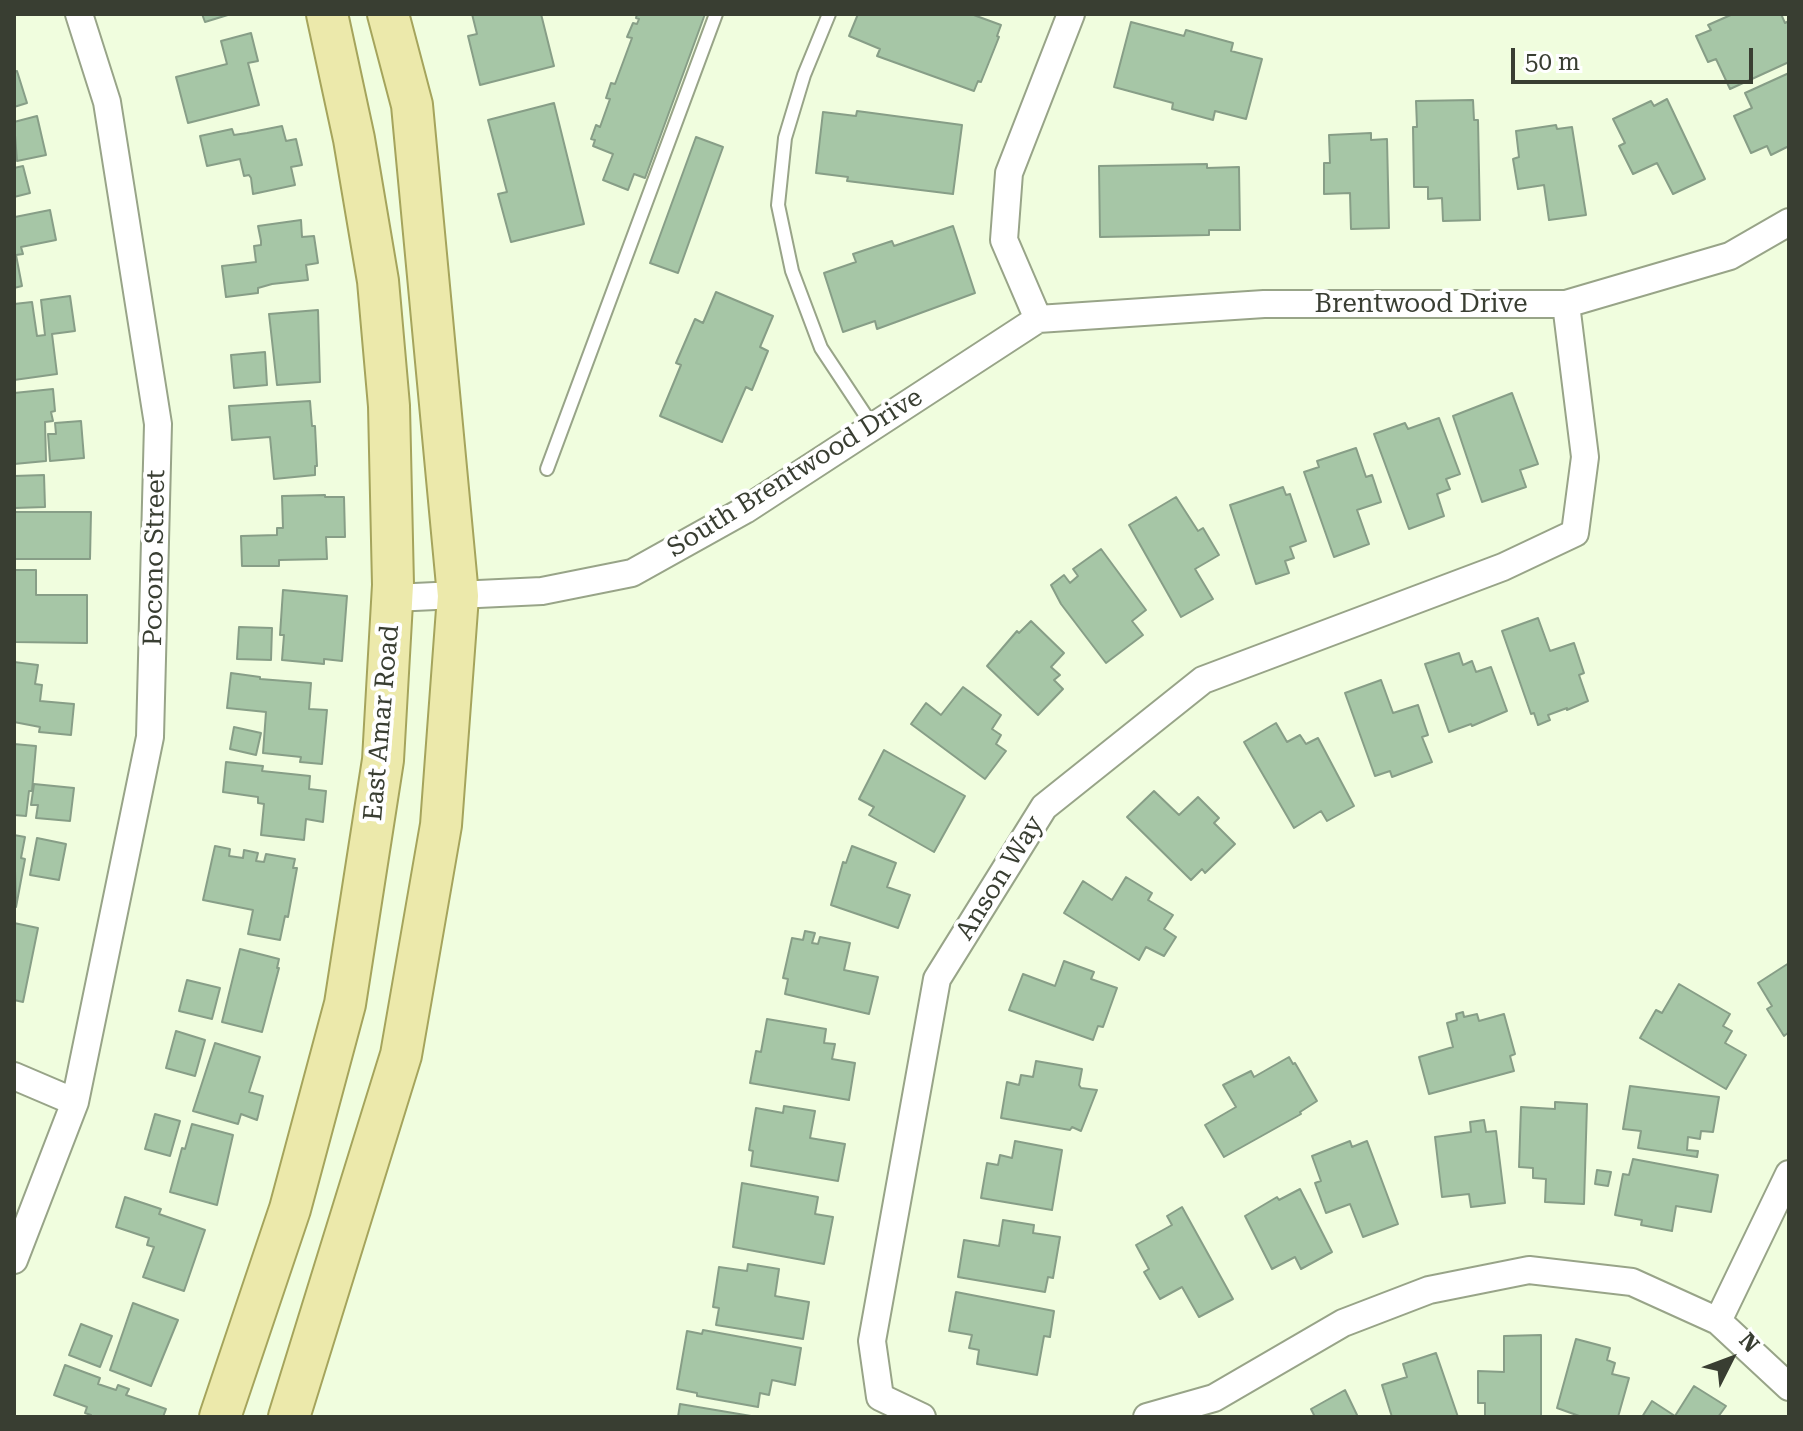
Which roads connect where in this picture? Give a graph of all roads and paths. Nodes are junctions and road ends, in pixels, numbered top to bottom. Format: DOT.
graph roads {
  1 [pos="79,14"];
  2 [pos="327,14"];
  3 [pos="388,14"];
  4 [pos="716,14"];
  5 [pos="829,14"];
  6 [pos="1071,14"];
  7 [pos="1789,222"];
  8 [pos="1566,304"];
  9 [pos="1038,319"];
  10 [pos="872,425"];
  11 [pos="547,469"];
  12 [pos="458,596"];
  13 [pos="393,598"];
  14 [pos="14,1076"];
  15 [pos="75,1102"];
  16 [pos="1789,1174"];
  17 [pos="14,1260"];
  18 [pos="1718,1321"];
  19 [pos="1789,1387"];
  20 [pos="220,1417"];
  21 [pos="289,1417"];
  22 [pos="922,1417"];
  23 [pos="1147,1417"];
  1 -- 15 [label="street, Pocono Street"];
  2 -- 13 [label="main road, East Amar Road"];
  3 -- 12 [label="main road"];
  4 -- 11 [label="lane"];
  5 -- 10 [label="lane"];
  6 -- 9 [label="street"];
  7 -- 8 [label="street, Brentwood Drive"];
  8 -- 9 [label="street, Brentwood Drive"];
  8 -- 22 [label="street, Anson Way"];
  9 -- 10 [label="street, South Brentwood Drive"];
  10 -- 12 [label="street, South Brentwood Drive"];
  12 -- 13 [label="street, South Brentwood Drive"];
  12 -- 21 [label="main road"];
  13 -- 20 [label="main road, East Amar Road"];
  14 -- 15 [label="street"];
  15 -- 17 [label="street, Pocono Street"];
  16 -- 18 [label="street"];
  18 -- 19 [label="street"];
  18 -- 23 [label="street"];
}
